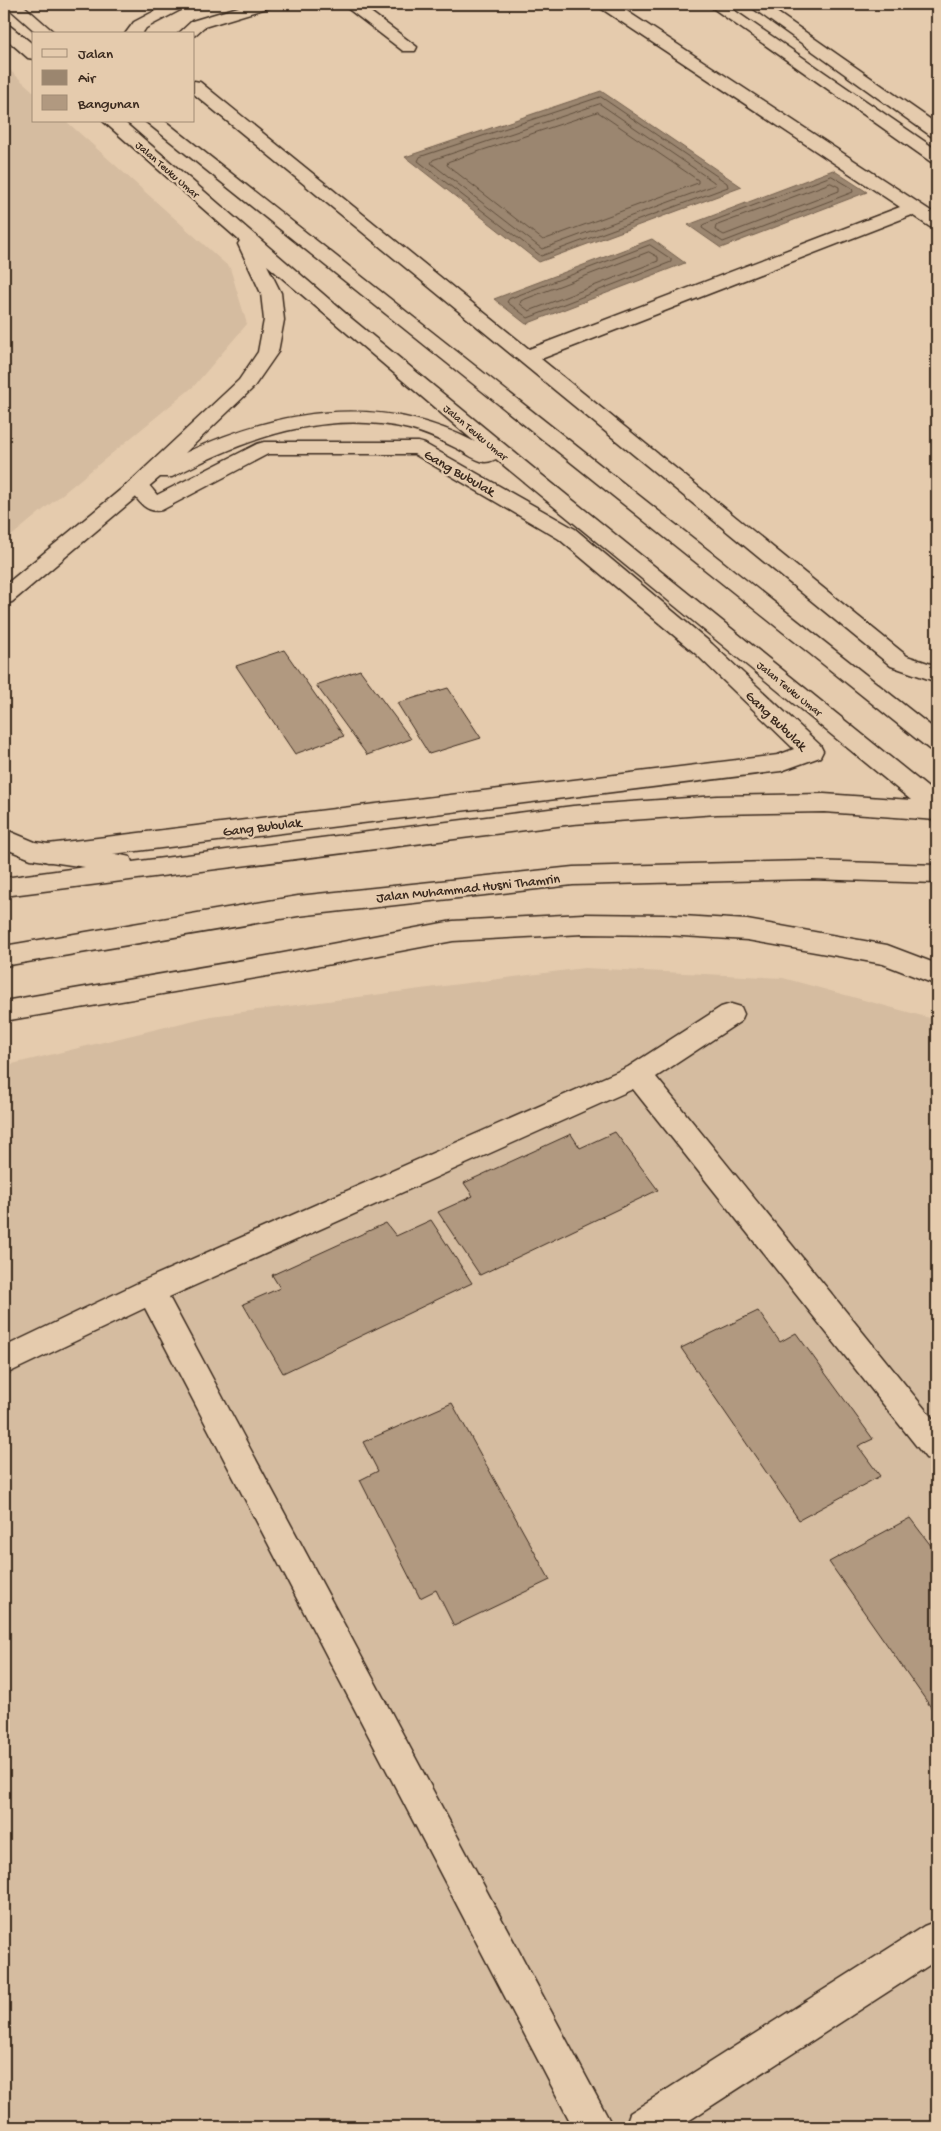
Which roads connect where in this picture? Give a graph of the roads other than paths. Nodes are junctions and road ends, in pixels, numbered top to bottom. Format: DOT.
graph roads {
  1 [pos="12,4"];
  2 [pos="180,4"];
  3 [pos="264,4"];
  4 [pos="350,4"];
  5 [pos="605,4"];
  6 [pos="715,4"];
  7 [pos="755,4"];
  8 [pos="4,29"];
  9 [pos="46,32"];
  10 [pos="135,32"];
  11 [pos="188,32"];
  12 [pos="409,46"];
  13 [pos="32,52"];
  14 [pos="195,87"];
  15 [pos="113,122"];
  16 [pos="155,122"];
  17 [pos="937,132"];
  18 [pos="937,158"];
  19 [pos="914,208"];
  20 [pos="937,223"];
  21 [pos="241,231"];
  22 [pos="527,357"];
  23 [pos="535,481"];
  24 [pos="139,486"];
  25 [pos="4,597"];
  26 [pos="937,674"];
  27 [pos="937,743"];
  28 [pos="937,809"];
  29 [pos="4,838"];
  30 [pos="48,853"];
  31 [pos="156,869"];
  32 [pos="937,874"];
  33 [pos="4,887"];
  34 [pos="4,956"];
  35 [pos="937,975"];
  36 [pos="4,1011"];
  37 [pos="731,1014"];
  38 [pos="638,1075"];
  39 [pos="150,1291"];
  40 [pos="4,1362"];
  41 [pos="937,1448"];
  42 [pos="937,1939"];
  43 [pos="594,2127"];
  44 [pos="644,2127"];
  1 -- 9 [label="main road"];
  2 -- 10 [label="main road"];
  3 -- 11 [label="main road"];
  4 -- 12 [label="main road"];
  5 -- 19 [label="main road"];
  6 -- 18 [label="main road"];
  7 -- 17 [label="main road"];
  8 -- 13 [label="main road"];
  14 -- 22 [label="main road"];
  15 -- 21 [label="main road, Jalan Teuku Umar"];
  16 -- 27 [label="main road, Jalan Teuku Umar"];
  19 -- 20 [label="main road"];
  19 -- 22 [label="main road"];
  21 -- 23 [label="main road, Jalan Teuku Umar"];
  21 -- 24 [label="main road"];
  22 -- 26 [label="main road"];
  23 -- 24 [label="main road"];
  23 -- 28 [label="main road, Jalan Teuku Umar"];
  24 -- 25 [label="main road"];
  24 -- 30 [label="main road, Gang Bubulak"];
  28 -- 31 [label="main road"];
  29 -- 30 [label="main road"];
  30 -- 31 [label="main road"];
  31 -- 33 [label="main road"];
  32 -- 34 [label="main road, Jalan Muhammad Husni Thamrin"];
  35 -- 36 [label="main road"];
  37 -- 38 [label="main road"];
  38 -- 39 [label="main road"];
  38 -- 41 [label="main road"];
  39 -- 40 [label="main road"];
  39 -- 43 [label="main road"];
  42 -- 44 [label="main road"];
}
